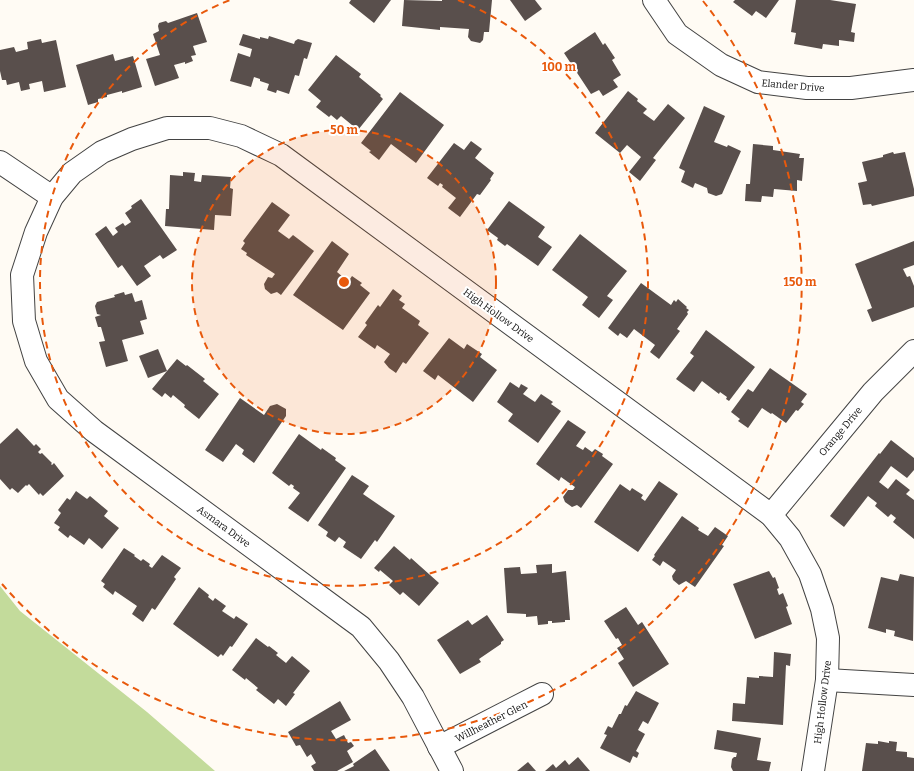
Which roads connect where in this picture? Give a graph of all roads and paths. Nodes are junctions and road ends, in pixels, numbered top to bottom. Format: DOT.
graph roads {
  1 [pos="654,0"];
  2 [pos="914,80"];
  3 [pos="0,162"];
  4 [pos="52,197"];
  5 [pos="22,275"];
  6 [pos="914,351"];
  7 [pos="771,515"];
  8 [pos="827,680"];
  9 [pos="914,685"];
  10 [pos="542,694"];
  11 [pos="439,747"];
  12 [pos="452,771"];
  13 [pos="813,771"];
  1 -- 2 [label="street, Elander Drive"];
  3 -- 4 [label="street"];
  4 -- 5 [label="street, High Hollow Drive"];
  4 -- 7 [label="street, High Hollow Drive"];
  5 -- 11 [label="street, Asmara Drive"];
  6 -- 7 [label="street, Orange Drive"];
  7 -- 8 [label="street, High Hollow Drive"];
  8 -- 9 [label="street"];
  8 -- 13 [label="street, High Hollow Drive"];
  10 -- 11 [label="street, Willheather Glen"];
  11 -- 12 [label="street, Asmara Drive"];
}
